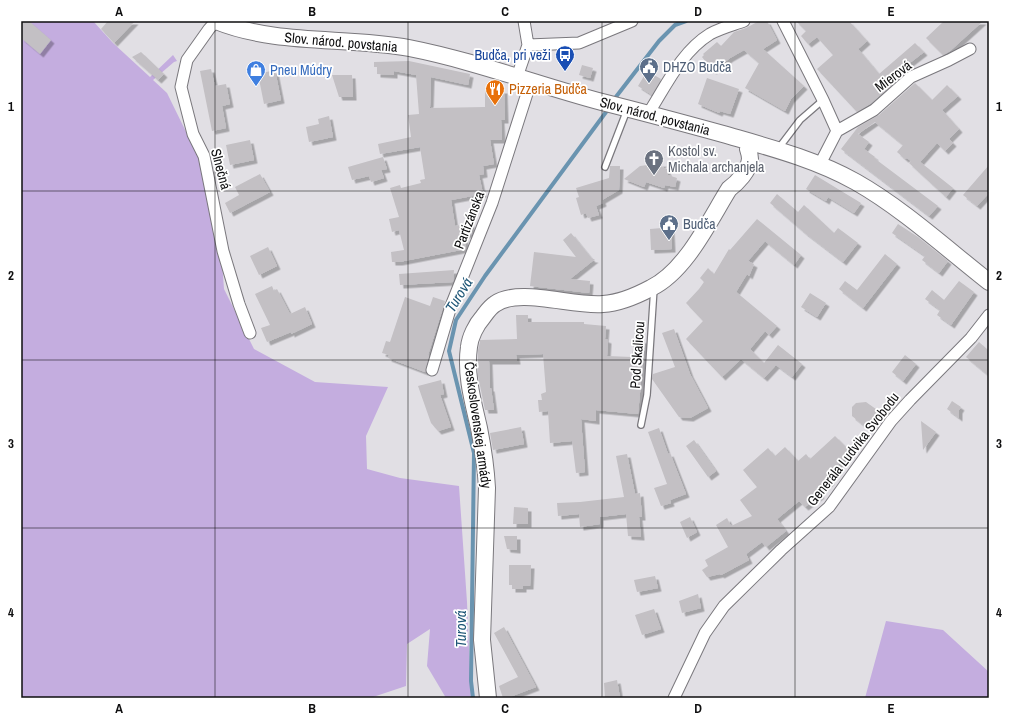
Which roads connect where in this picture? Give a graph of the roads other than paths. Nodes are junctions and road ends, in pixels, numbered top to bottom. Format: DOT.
graph roads {
  1 [pos="216,21"];
  2 [pos="524,21"];
  3 [pos="744,21"];
  4 [pos="783,21"];
  5 [pos="627,22"];
  6 [pos="528,45"];
  7 [pos="970,49"];
  8 [pos="524,79"];
  9 [pos="823,100"];
  10 [pos="624,107"];
  11 [pos="648,114"];
  12 [pos="836,131"];
  13 [pos="750,146"];
  14 [pos="778,149"];
  15 [pos="820,164"];
  16 [pos="605,167"];
  17 [pos="989,282"];
  18 [pos="654,287"];
  19 [pos="989,315"];
  20 [pos="250,333"];
  21 [pos="432,370"];
  22 [pos="641,425"];
  23 [pos="488,698"];
  24 [pos="674,698"];
  1 -- 8 [label="street, Slov. národ. povstania"];
  1 -- 20 [label="street, Slnečná"];
  2 -- 6 [label="street"];
  3 -- 11 [label="street"];
  4 -- 9 [label="street"];
  5 -- 6 [label="street"];
  6 -- 8 [label="street, Partizánska"];
  7 -- 12 [label="street, Mierová"];
  8 -- 10 [label="street, Slov. národ. povstania"];
  8 -- 21 [label="street, Partizánska"];
  9 -- 12 [label="street"];
  9 -- 14 [label="lane"];
  10 -- 11 [label="street, Slov. národ. povstania"];
  10 -- 16 [label="lane"];
  11 -- 13 [label="street, Slov. národ. povstania"];
  12 -- 15 [label="street"];
  13 -- 14 [label="street, Slov. národ. povstania"];
  13 -- 18 [label="street, Československej armády"];
  14 -- 15 [label="street, Slov. národ. povstania"];
  15 -- 17 [label="street, Slov. národ. povstania"];
  18 -- 22 [label="lane, Pod Skalicou"];
  18 -- 23 [label="street, Československej armády"];
  19 -- 24 [label="street, Generála Ludvika Svobodu"];
}
